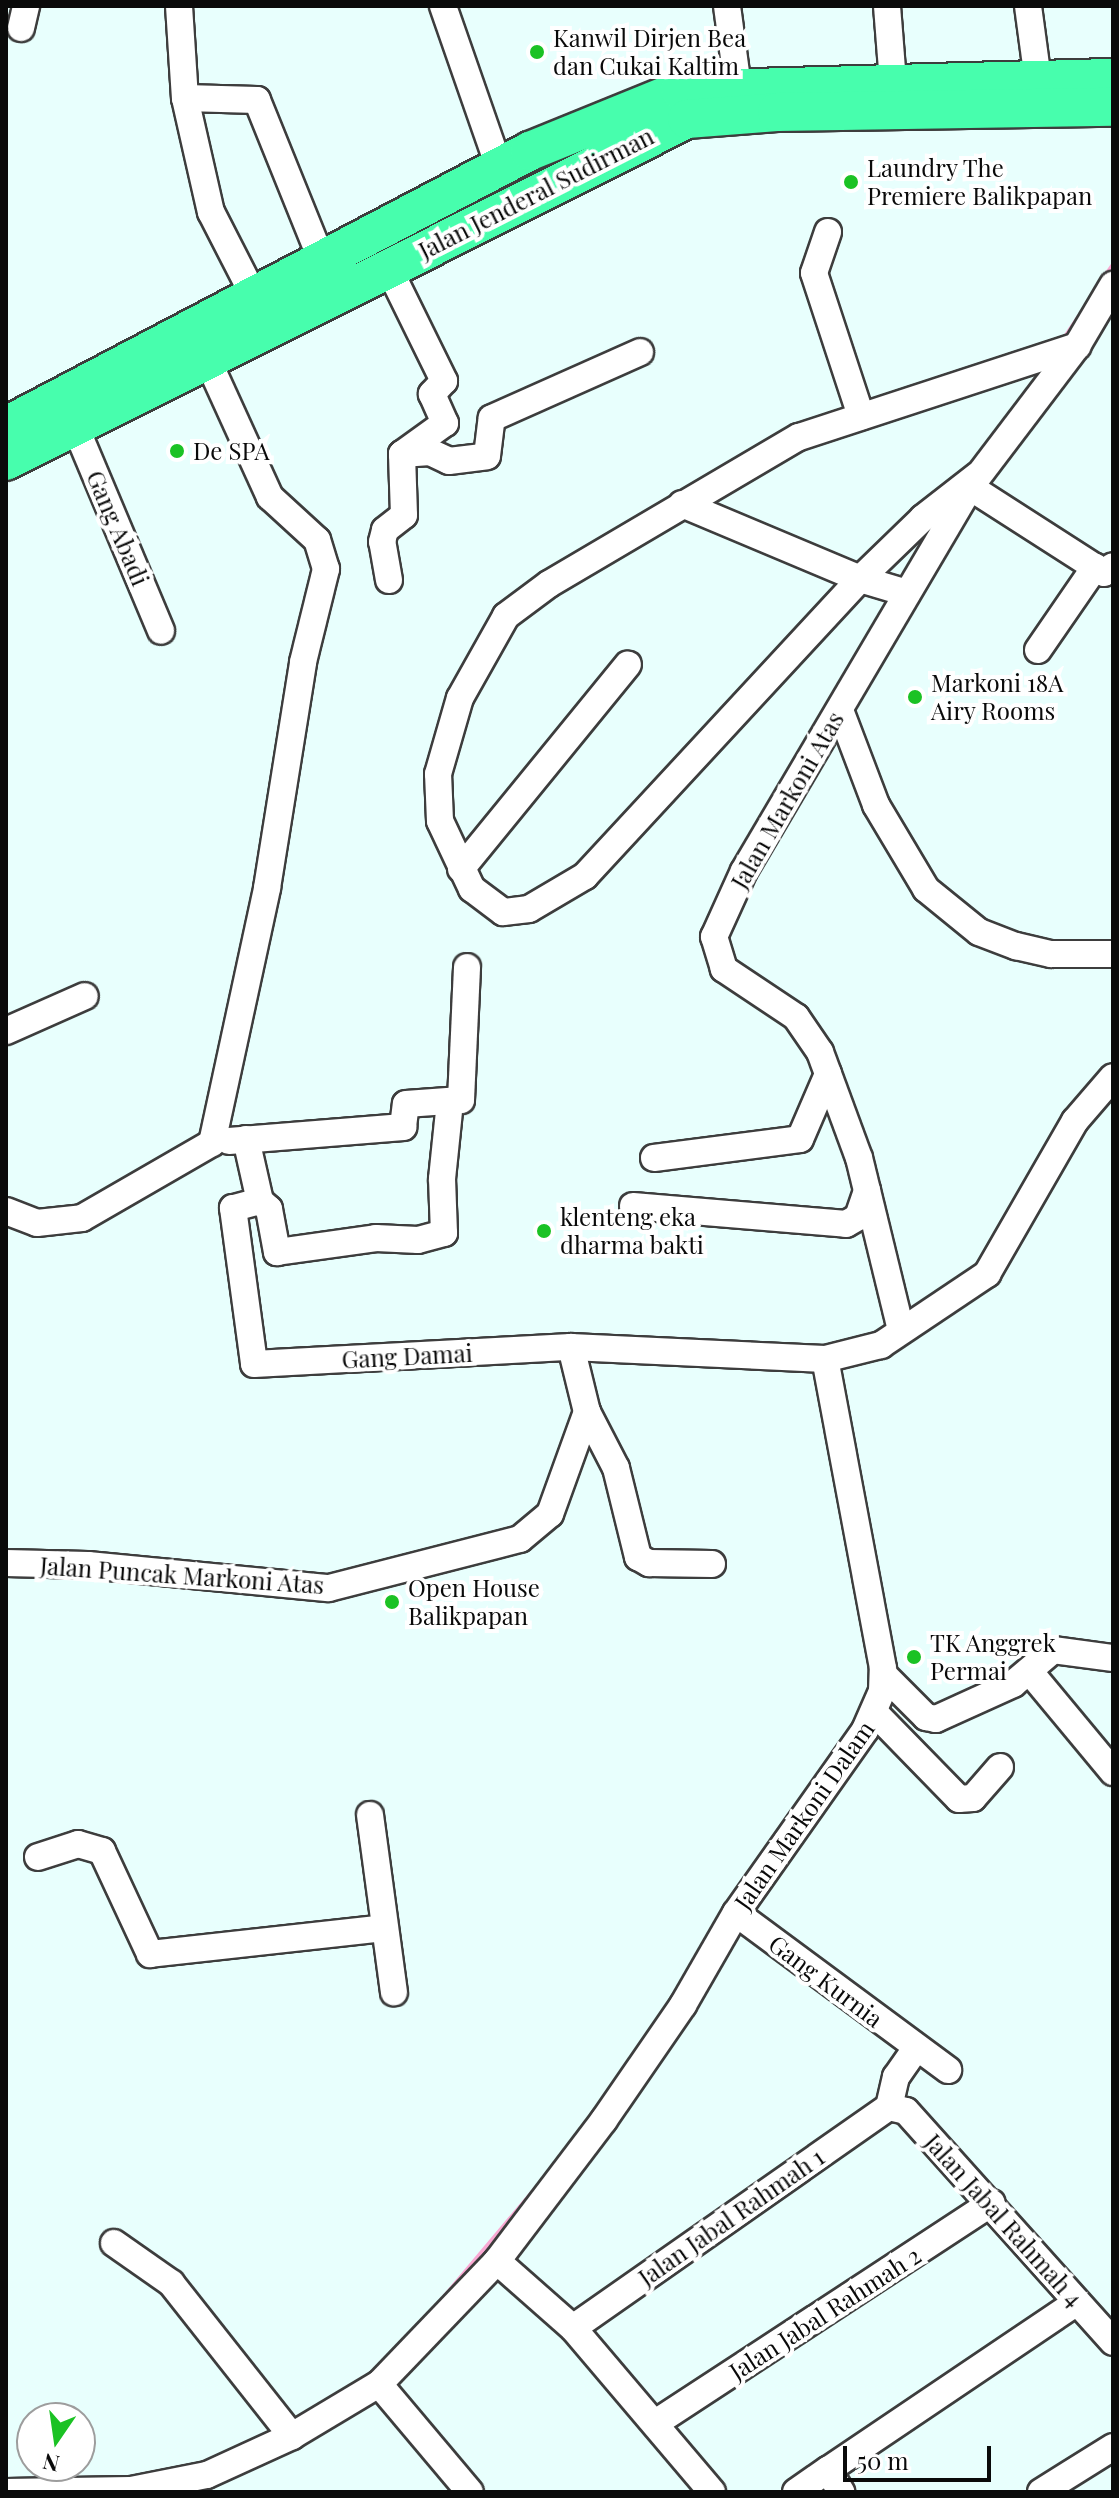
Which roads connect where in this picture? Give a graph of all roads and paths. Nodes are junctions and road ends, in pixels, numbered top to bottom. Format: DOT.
graph roads {
  1 [pos="179,6"];
  2 [pos="443,6"];
  3 [pos="727,6"];
  4 [pos="887,6"];
  5 [pos="1028,6"];
  6 [pos="1113,78"];
  7 [pos="1038,80"];
  8 [pos="893,82"];
  9 [pos="738,87"];
  10 [pos="185,98"];
  11 [pos="1113,107"];
  12 [pos="499,167"];
  13 [pos="828,232"];
  14 [pos="322,261"];
  15 [pos="388,267"];
  16 [pos="1113,285"];
  17 [pos="254,296"];
  18 [pos="1077,346"];
  19 [pos="640,352"];
  20 [pos="207,359"];
  21 [pos="861,416"];
  22 [pos="75,426"];
  23 [pos="9,443"];
  24 [pos="402,454"];
  25 [pos="974,481"];
  26 [pos="682,504"];
  27 [pos="1104,566"];
  28 [pos="860,579"];
  29 [pos="389,580"];
  30 [pos="907,593"];
  31 [pos="161,631"];
  32 [pos="1038,650"];
  33 [pos="628,664"];
  34 [pos="840,710"];
  35 [pos="461,869"];
  36 [pos="1113,954"];
  37 [pos="467,967"];
  38 [pos="85,996"];
  39 [pos="6,1031"];
  40 [pos="828,1074"];
  41 [pos="1113,1077"];
  42 [pos="450,1101"];
  43 [pos="246,1139"];
  44 [pos="212,1143"];
  45 [pos="654,1158"];
  46 [pos="867,1191"];
  47 [pos="260,1201"];
  48 [pos="633,1206"];
  49 [pos="13,1223"];
  50 [pos="901,1330"];
  51 [pos="562,1348"];
  52 [pos="825,1359"];
  53 [pos="587,1412"];
  54 [pos="6,1563"];
  55 [pos="712,1564"];
  56 [pos="1113,1658"];
  57 [pos="1030,1672"];
  58 [pos="883,1674"];
  59 [pos="875,1713"];
  60 [pos="1000,1767"];
  61 [pos="1113,1772"];
  62 [pos="370,1815"];
  63 [pos="38,1857"];
  64 [pos="736,1913"];
  65 [pos="385,1928"];
  66 [pos="394,1992"];
  67 [pos="916,2048"];
  68 [pos="948,2070"];
  69 [pos="889,2107"];
  70 [pos="992,2203"];
  71 [pos="114,2243"];
  72 [pos="497,2261"];
  73 [pos="1077,2302"];
  74 [pos="573,2328"];
  75 [pos="1113,2342"];
  76 [pos="379,2384"];
  77 [pos="657,2422"];
  78 [pos="292,2436"];
  79 [pos="1113,2447"];
  80 [pos="834,2481"];
  81 [pos="6,2492"];
  82 [pos="48,2492"];
  83 [pos="470,2492"];
  84 [pos="712,2492"];
  85 [pos="796,2492"];
  86 [pos="1041,2492"];
  1 -- 10 [label="street"];
  2 -- 12 [label="street"];
  3 -- 9 [label="street"];
  4 -- 8 [label="street"];
  5 -- 7 [label="street"];
  6 -- 7 [label="highway, Jalan Jenderal Sudirman"];
  7 -- 8 [label="highway, Jalan Jenderal Sudirman"];
  8 -- 9 [label="highway, Jalan Jenderal Sudirman"];
  9 -- 12 [label="highway, Jalan Jenderal Sudirman"];
  10 -- 14 [label="street"];
  10 -- 17 [label="street"];
  11 -- 15 [label="highway, Jalan Jenderal Sudirman"];
  12 -- 14 [label="highway, Jalan Jenderal Sudirman"];
  13 -- 21 [label="street"];
  14 -- 17 [label="highway, Jalan Jenderal Sudirman"];
  15 -- 20 [label="highway, Jalan Jenderal Sudirman"];
  15 -- 24 [label="street"];
  16 -- 18 [label="street, Jalan Markoni Atas"];
  17 -- 23 [label="highway, Jalan Jenderal Sudirman"];
  18 -- 21 [label="street"];
  18 -- 25 [label="street, Jalan Markoni Atas"];
  19 -- 24 [label="street"];
  20 -- 22 [label="highway, Jalan Jenderal Sudirman"];
  20 -- 44 [label="street"];
  21 -- 26 [label="street"];
  22 -- 23 [label="highway, Jalan Jenderal Sudirman"];
  22 -- 31 [label="street, Gang Abadi"];
  24 -- 29 [label="street"];
  25 -- 27 [label="street"];
  25 -- 28 [label="street"];
  25 -- 30 [label="street, Jalan Markoni Atas"];
  26 -- 28 [label="street"];
  26 -- 35 [label="street"];
  27 -- 32 [label="street"];
  28 -- 30 [label="street"];
  28 -- 35 [label="street"];
  30 -- 34 [label="street, Jalan Markoni Atas"];
  33 -- 35 [label="street"];
  34 -- 36 [label="street"];
  34 -- 40 [label="street, Jalan Markoni Atas"];
  37 -- 42 [label="street"];
  38 -- 39 [label="street"];
  40 -- 45 [label="street"];
  40 -- 46 [label="street, Jalan Markoni Atas"];
  41 -- 50 [label="street"];
  42 -- 43 [label="street"];
  42 -- 47 [label="street"];
  43 -- 44 [label="street"];
  43 -- 47 [label="street"];
  44 -- 49 [label="street"];
  46 -- 48 [label="street"];
  46 -- 50 [label="street, Jalan Markoni Atas"];
  47 -- 51 [label="street, Gang Damai"];
  50 -- 52 [label="street"];
  51 -- 52 [label="street"];
  51 -- 53 [label="street"];
  52 -- 58 [label="street, Jalan Markoni Dalam"];
  53 -- 54 [label="street, Jalan Puncak Markoni Atas"];
  53 -- 55 [label="street"];
  56 -- 57 [label="street"];
  57 -- 58 [label="street"];
  57 -- 61 [label="street"];
  58 -- 59 [label="street, Jalan Markoni Dalam"];
  59 -- 60 [label="street"];
  59 -- 64 [label="street, Jalan Markoni Dalam"];
  62 -- 65 [label="street"];
  63 -- 65 [label="street"];
  64 -- 67 [label="street, Gang Kurnia"];
  64 -- 72 [label="street, Jalan Markoni Dalam"];
  65 -- 66 [label="street"];
  67 -- 68 [label="street, Gang Kurnia"];
  67 -- 69 [label="street"];
  69 -- 70 [label="street, Jalan Jabal Rahmah 4"];
  69 -- 74 [label="street, Jalan Jabal Rahmah 1"];
  70 -- 73 [label="street, Jalan Jabal Rahmah 4"];
  70 -- 77 [label="street, Jalan Jabal Rahmah 2"];
  71 -- 78 [label="street"];
  72 -- 74 [label="street"];
  72 -- 76 [label="street, Jalan Markoni Dalam"];
  73 -- 75 [label="street, Jalan Jabal Rahmah 4"];
  73 -- 80 [label="street"];
  74 -- 77 [label="street"];
  76 -- 78 [label="street, Jalan Markoni Dalam"];
  76 -- 83 [label="street"];
  77 -- 84 [label="street"];
  78 -- 82 [label="street, Jalan Markoni Dalam"];
  79 -- 86 [label="street"];
  80 -- 85 [label="street"];
  81 -- 82 [label="street, Jalan Markoni Dalam"];
}
